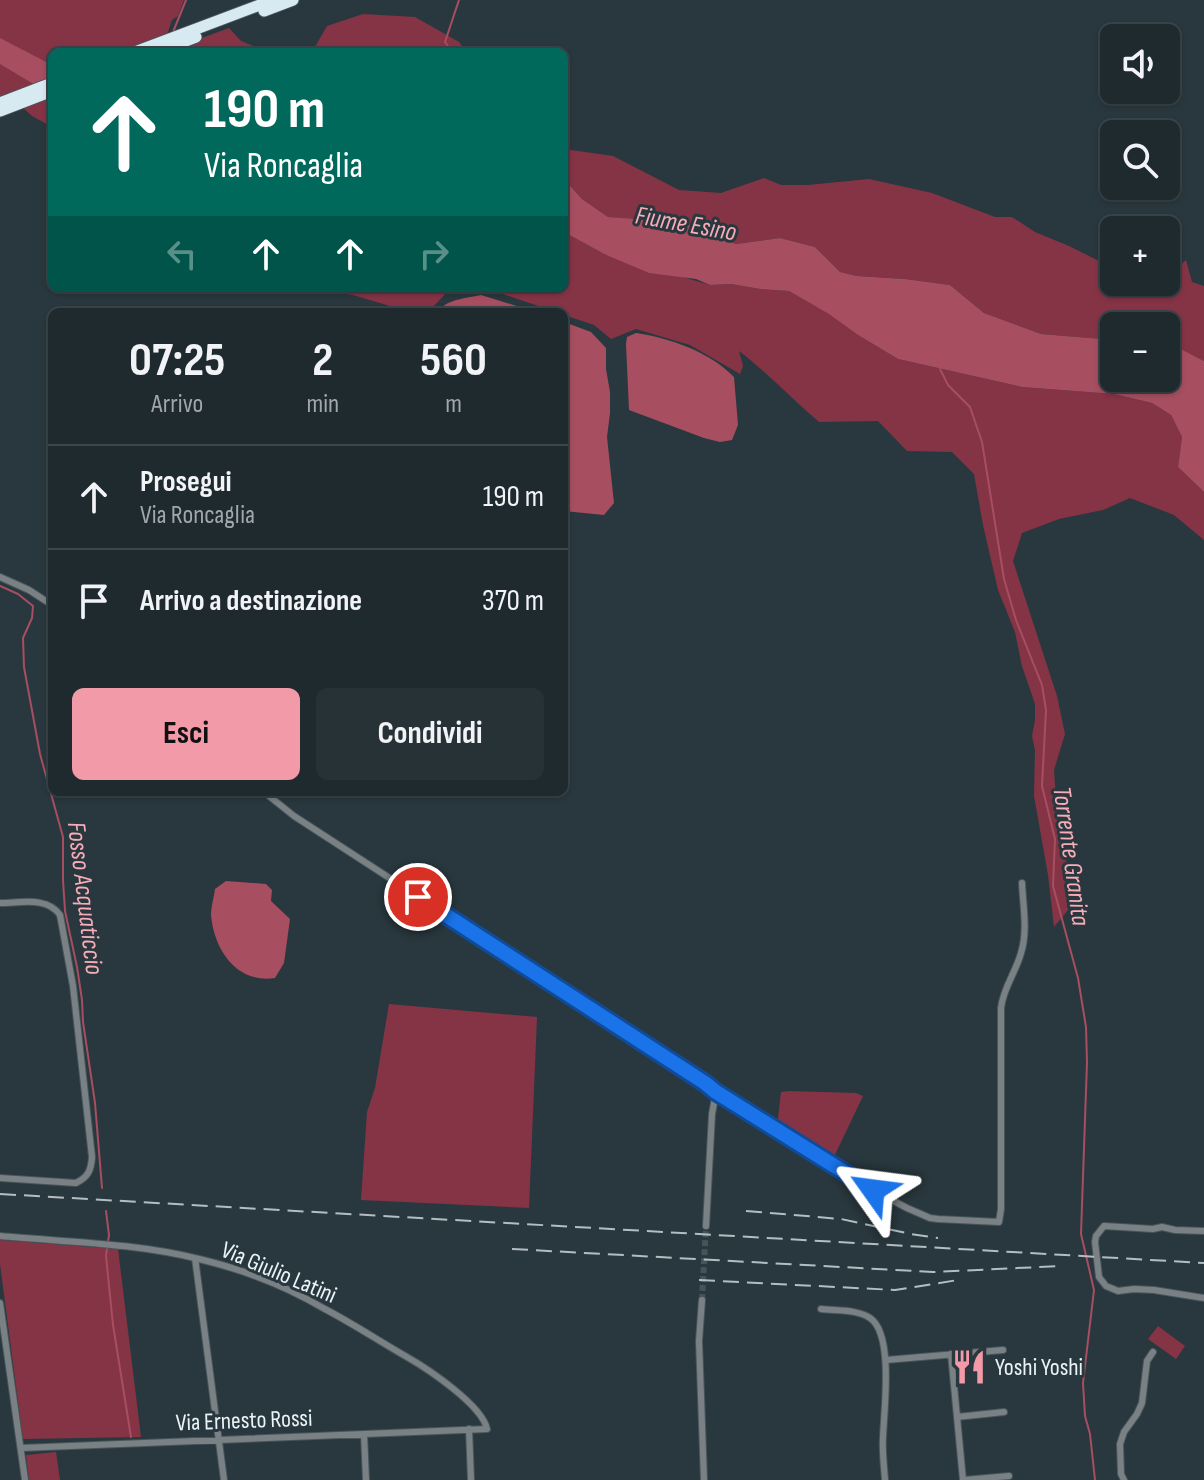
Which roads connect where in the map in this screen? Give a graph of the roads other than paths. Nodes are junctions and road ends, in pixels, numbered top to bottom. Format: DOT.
graph roads {
  1 [pos="273,0"];
  2 [pos="293,0"];
  3 [pos="239,17"];
  4 [pos="147,48"];
  5 [pos="166,48"];
  6 [pos="48,85"];
  7 [pos="48,92"];
  8 [pos="3,106"];
  9 [pos="0,577"];
  10 [pos="48,602"];
  11 [pos="269,796"];
  12 [pos="1022,883"];
  13 [pos="0,903"];
  14 [pos="716,1092"];
  15 [pos="0,1178"];
  16 [pos="706,1226"];
  17 [pos="1204,1231"];
  18 [pos="0,1236"];
  19 [pos="195,1258"];
  20 [pos="1204,1298"];
  21 [pos="702,1300"];
  22 [pos="0,1303"];
  23 [pos="821,1309"];
  24 [pos="1003,1350"];
  25 [pos="1153,1352"];
  26 [pos="951,1354"];
  27 [pos="886,1360"];
  28 [pos="1004,1412"];
  29 [pos="957,1417"];
  30 [pos="469,1429"];
  31 [pos="364,1434"];
  32 [pos="218,1439"];
  33 [pos="21,1448"];
  34 [pos="1009,1476"];
  35 [pos="25,1480"];
  36 [pos="224,1480"];
  37 [pos="366,1480"];
  38 [pos="471,1480"];
  39 [pos="704,1480"];
  40 [pos="885,1480"];
  41 [pos="964,1480"];
  42 [pos="1124,1480"];
  1 -- 3 [label="highway"];
  2 -- 3 [label="highway"];
  3 -- 4 [label="highway"];
  3 -- 5 [label="highway"];
  6 -- 8 [label="highway"];
  7 -- 8 [label="highway"];
  9 -- 10 [label="street"];
  11 -- 14 [label="street"];
  12 -- 14 [label="street"];
  13 -- 15 [label="street"];
  14 -- 16 [label="street"];
  17 -- 20 [label="street"];
  18 -- 19 [label="street, Via Giulio Latini"];
  19 -- 30 [label="street, Via Giulio Latini"];
  19 -- 32 [label="street"];
  21 -- 39 [label="street"];
  22 -- 33 [label="street"];
  23 -- 27 [label="street"];
  24 -- 26 [label="street"];
  25 -- 42 [label="street"];
  26 -- 27 [label="street"];
  26 -- 29 [label="street"];
  27 -- 40 [label="street"];
  28 -- 29 [label="street"];
  29 -- 41 [label="street"];
  30 -- 31 [label="street, Via Ernesto Rossi"];
  30 -- 38 [label="street"];
  31 -- 32 [label="street, Via Ernesto Rossi"];
  31 -- 37 [label="street"];
  32 -- 33 [label="street, Via Ernesto Rossi"];
  32 -- 36 [label="street"];
  33 -- 35 [label="street"];
  34 -- 41 [label="street"];
}
